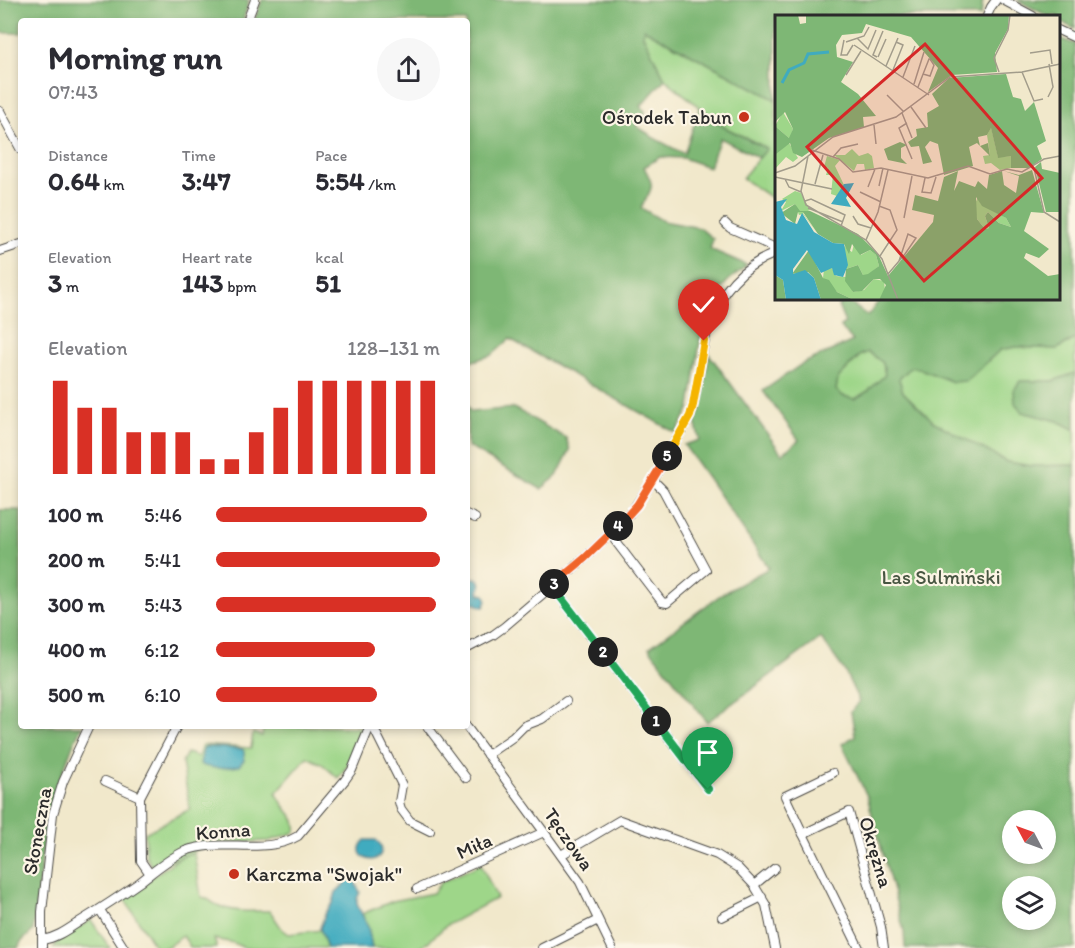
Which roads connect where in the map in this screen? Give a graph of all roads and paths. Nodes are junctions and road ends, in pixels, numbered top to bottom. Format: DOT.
graph roads {
  1 [pos="255,0"];
  2 [pos="996,0"];
  3 [pos="1003,0"];
  4 [pos="987,15"];
  5 [pos="1031,15"];
  6 [pos="248,18"];
  7 [pos="1060,30"];
  8 [pos="1075,38"];
  9 [pos="0,111"];
  10 [pos="18,144"];
  11 [pos="725,223"];
  12 [pos="18,245"];
  13 [pos="0,250"];
  14 [pos="775,252"];
  15 [pos="775,253"];
  16 [pos="653,480"];
  17 [pos="470,516"];
  18 [pos="475,518"];
  19 [pos="610,534"];
  20 [pos="552,586"];
  21 [pos="470,647"];
  22 [pos="566,701"];
  23 [pos="88,729"];
  24 [pos="175,729"];
  25 [pos="370,729"];
  26 [pos="374,729"];
  27 [pos="429,729"];
  28 [pos="468,729"];
  29 [pos="488,755"];
  30 [pos="833,773"];
  31 [pos="466,778"];
  32 [pos="105,781"];
  33 [pos="708,789"];
  34 [pos="140,797"];
  35 [pos="430,831"];
  36 [pos="544,832"];
  37 [pos="803,834"];
  38 [pos="561,855"];
  39 [pos="775,868"];
  40 [pos="150,874"];
  41 [pos="754,885"];
  42 [pos="417,889"];
  43 [pos="762,897"];
  44 [pos="100,909"];
  45 [pos="722,917"];
  46 [pos="598,920"];
  47 [pos="42,944"];
  48 [pos="124,948"];
  49 [pos="542,948"];
  50 [pos="612,948"];
  51 [pos="775,948"];
  52 [pos="859,948"];
  53 [pos="884,948"];
  1 -- 6 [label="street"];
  2 -- 4 [label="street"];
  3 -- 5 [label="street"];
  7 -- 8 [label="street"];
  9 -- 10 [label="street"];
  11 -- 14 [label="street"];
  12 -- 13 [label="street"];
  15 -- 16 [label="street"];
  16 -- 19 [label="street"];
  16 -- 19 [label="street"];
  17 -- 18 [label="street"];
  19 -- 20 [label="street"];
  20 -- 21 [label="street"];
  20 -- 33 [label="street"];
  22 -- 29 [label="street"];
  23 -- 47 [label="street, Słoneczna"];
  24 -- 34 [label="street"];
  25 -- 40 [label="street, Konna"];
  26 -- 35 [label="street, Konna"];
  27 -- 31 [label="street"];
  28 -- 29 [label="street, Tęczowa"];
  29 -- 36 [label="street, Tęczowa"];
  30 -- 37 [label="street"];
  32 -- 34 [label="street"];
  34 -- 40 [label="street"];
  36 -- 38 [label="street, Tęczowa"];
  36 -- 42 [label="street, Miła"];
  37 -- 52 [label="street"];
  37 -- 53 [label="street, Okrężna"];
  38 -- 41 [label="street"];
  38 -- 46 [label="street, Tęczowa"];
  39 -- 41 [label="street"];
  40 -- 44 [label="street, Konna"];
  41 -- 43 [label="street"];
  43 -- 45 [label="street"];
  43 -- 51 [label="street"];
  44 -- 47 [label="street, Konna"];
  44 -- 48 [label="street"];
  46 -- 49 [label="street"];
  46 -- 50 [label="street, Tęczowa"];
}
